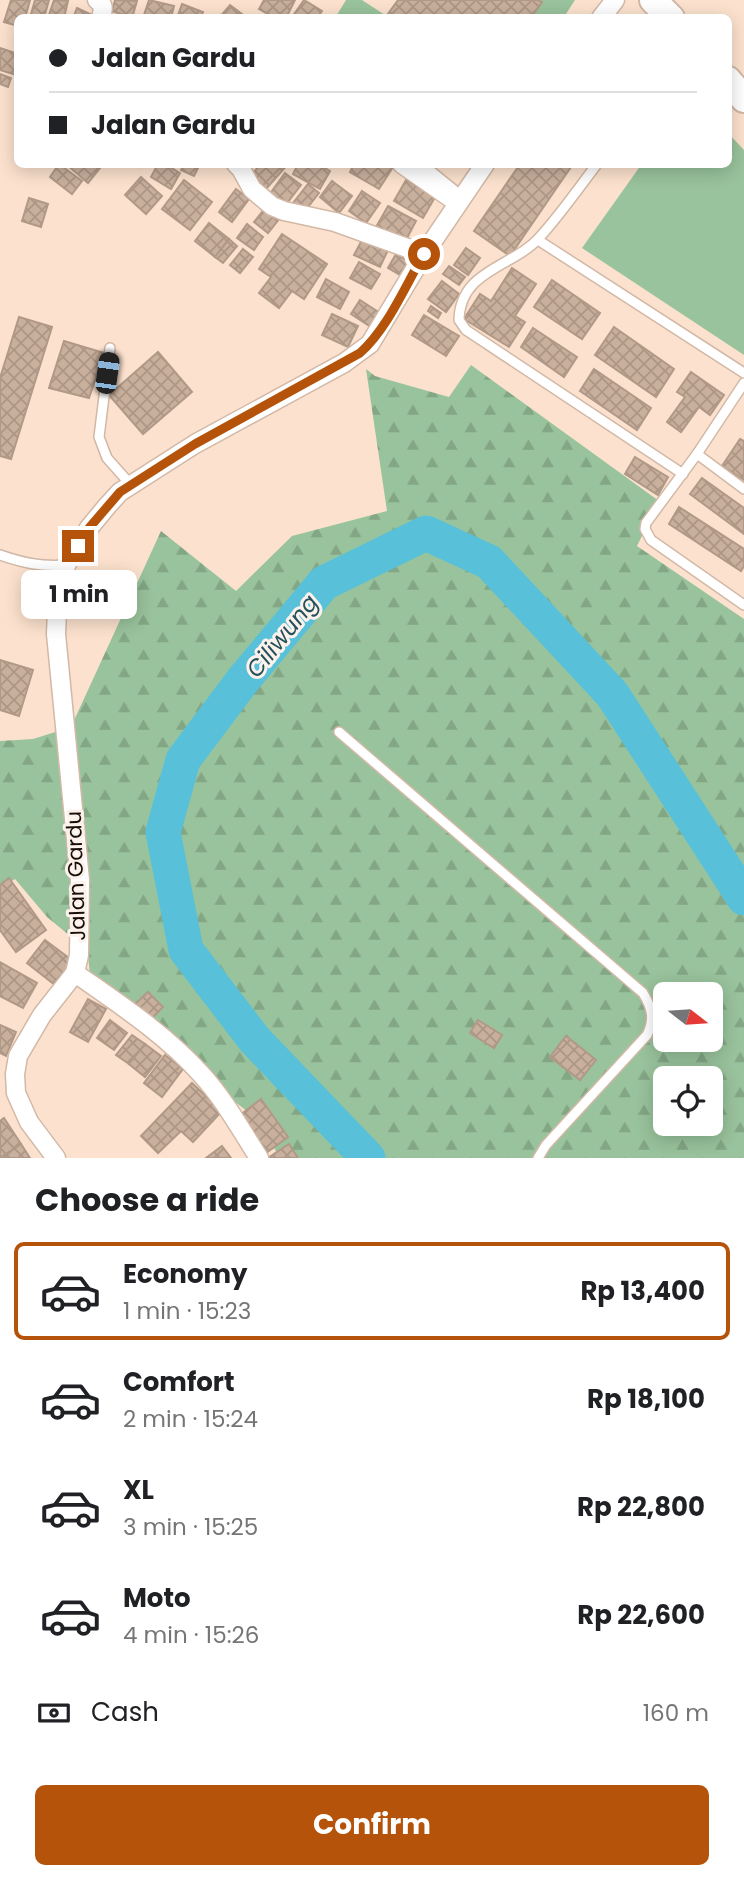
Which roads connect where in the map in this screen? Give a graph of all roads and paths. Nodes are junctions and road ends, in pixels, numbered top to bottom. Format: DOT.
graph roads {
  1 [pos="615,0"];
  2 [pos="653,0"];
  3 [pos="604,14"];
  4 [pos="667,14"];
  5 [pos="732,85"];
  6 [pos="744,99"];
  7 [pos="240,168"];
  8 [pos="408,168"];
  9 [pos="426,168"];
  10 [pos="482,168"];
  11 [pos="594,168"];
  12 [pos="460,200"];
  13 [pos="538,240"];
  14 [pos="424,254"];
  15 [pos="110,348"];
  16 [pos="744,373"];
  17 [pos="744,383"];
  18 [pos="697,454"];
  19 [pos="683,474"];
  20 [pos="131,485"];
  21 [pos="744,489"];
  22 [pos="0,555"];
  23 [pos="66,565"];
  24 [pos="744,605"];
  25 [pos="339,732"];
  26 [pos="75,973"];
  27 [pos="7,1076"];
  28 [pos="56,1158"];
  29 [pos="260,1158"];
  30 [pos="538,1158"];
  1 -- 3 [label="street"];
  2 -- 4 [label="main road"];
  5 -- 6 [label="main road"];
  7 -- 14 [label="street"];
  8 -- 12 [label="street"];
  9 -- 12 [label="lane"];
  10 -- 12 [label="street, Jalan Gardu"];
  11 -- 13 [label="lane"];
  12 -- 14 [label="street, Jalan Gardu"];
  13 -- 16 [label="lane"];
  13 -- 19 [label="lane"];
  14 -- 20 [label="street, Jalan Gardu"];
  15 -- 20 [label="lane"];
  17 -- 18 [label="lane"];
  18 -- 19 [label="lane"];
  18 -- 21 [label="lane"];
  19 -- 24 [label="lane"];
  20 -- 23 [label="street, Jalan Gardu"];
  22 -- 23 [label="lane"];
  23 -- 26 [label="street, Jalan Gardu"];
  25 -- 30 [label="lane"];
  26 -- 27 [label="street"];
  26 -- 29 [label="street"];
  27 -- 28 [label="street"];
}
